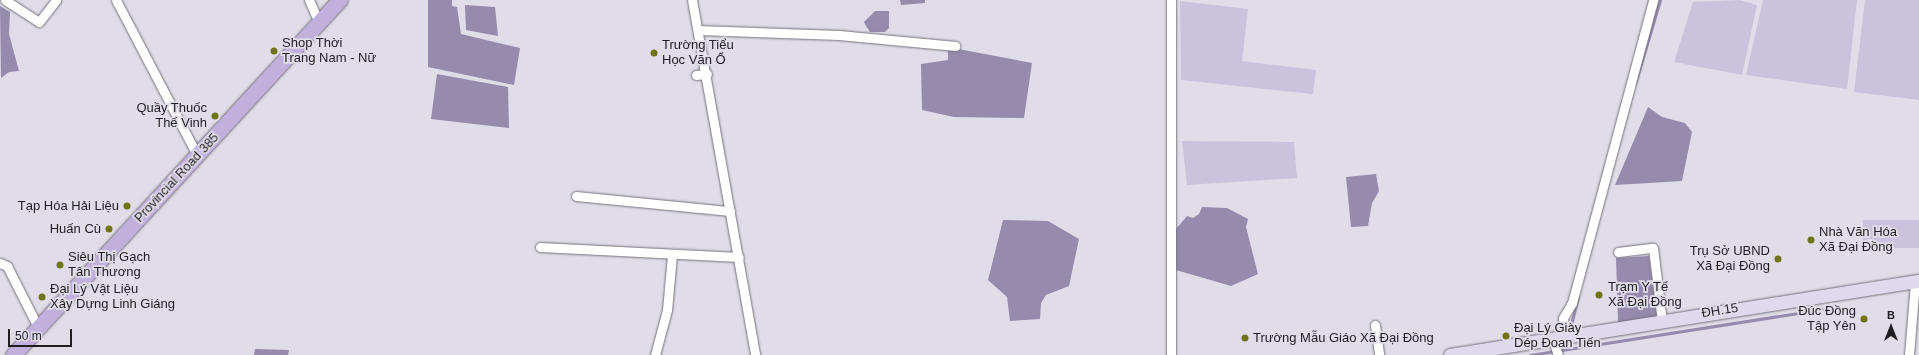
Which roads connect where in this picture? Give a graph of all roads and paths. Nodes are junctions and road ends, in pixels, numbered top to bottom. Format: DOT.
graph roads {
  1 [pos="5,0"];
  2 [pos="56,0"];
  3 [pos="116,0"];
  4 [pos="309,0"];
  5 [pos="340,0"];
  6 [pos="692,0"];
  7 [pos="1171,0"];
  8 [pos="1653,0"];
  9 [pos="318,20"];
  10 [pos="698,30"];
  11 [pos="954,46"];
  12 [pos="707,74"];
  13 [pos="696,75"];
  14 [pos="198,157"];
  15 [pos="576,196"];
  16 [pos="730,211"];
  17 [pos="540,247"];
  18 [pos="1618,252"];
  19 [pos="672,255"];
  20 [pos="738,257"];
  21 [pos="0,263"];
  22 [pos="1917,282"];
  23 [pos="1662,321"];
  24 [pos="1374,325"];
  25 [pos="38,327"];
  26 [pos="1557,339"];
  27 [pos="13,355"];
  28 [pos="655,355"];
  29 [pos="755,355"];
  30 [pos="1171,355"];
  31 [pos="1379,355"];
  32 [pos="1450,355"];
  33 [pos="1558,355"];
  34 [pos="1909,355"];
  1 -- 2 [label="street"];
  3 -- 14 [label="street"];
  4 -- 9 [label="street"];
  5 -- 9 [label="main road, Provincial Road 385"];
  6 -- 10 [label="street"];
  7 -- 30 [label="street"];
  8 -- 26 [label="street"];
  9 -- 14 [label="main road, Provincial Road 385"];
  10 -- 11 [label="street"];
  10 -- 12 [label="street"];
  12 -- 13 [label="street"];
  12 -- 16 [label="street"];
  14 -- 25 [label="main road, Provincial Road 385"];
  15 -- 16 [label="street"];
  16 -- 20 [label="street"];
  17 -- 19 [label="street"];
  18 -- 23 [label="street"];
  19 -- 20 [label="street"];
  19 -- 28 [label="street"];
  20 -- 29 [label="street"];
  21 -- 25 [label="street"];
  22 -- 23 [label="main road, ĐH.15 / ĐH.15"];
  22 -- 34 [label="street"];
  23 -- 26 [label="main road, ĐH.15 / ĐH.15"];
  24 -- 31 [label="street"];
  25 -- 27 [label="main road, Provincial Road 385"];
  26 -- 32 [label="main road, ĐH.15 / ĐH.15"];
  26 -- 33 [label="street"];
}
